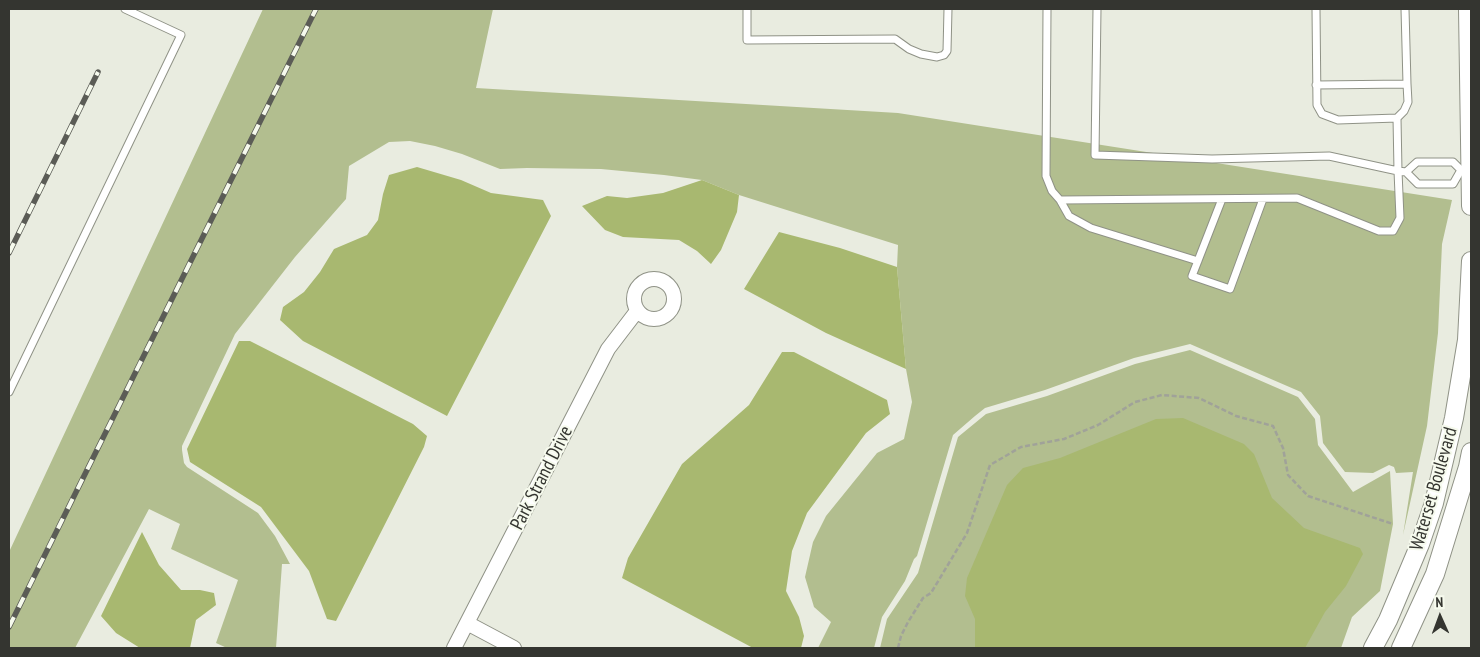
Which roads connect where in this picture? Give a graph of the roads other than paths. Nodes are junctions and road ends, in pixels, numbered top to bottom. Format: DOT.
graph roads {
  1 [pos="125,9"];
  2 [pos="747,9"];
  3 [pos="948,9"];
  4 [pos="1047,9"];
  5 [pos="1097,9"];
  6 [pos="1316,9"];
  7 [pos="1405,9"];
  8 [pos="1468,9"];
  9 [pos="1407,84"];
  10 [pos="1316,86"];
  11 [pos="1398,118"];
  12 [pos="1468,169"];
  13 [pos="1402,172"];
  14 [pos="1222,199"];
  15 [pos="1263,199"];
  16 [pos="1060,200"];
  17 [pos="1471,206"];
  18 [pos="1198,260"];
  19 [pos="1471,261"];
  20 [pos="637,311"];
  21 [pos="9,392"];
  22 [pos="1471,452"];
  23 [pos="467,624"];
  24 [pos="454,648"];
  25 [pos="514,648"];
  26 [pos="1373,648"];
  27 [pos="1401,648"];
  1 -- 21 [label="lane"];
  2 -- 3 [label="lane"];
  4 -- 16 [label="lane"];
  5 -- 13 [label="lane"];
  6 -- 10 [label="lane"];
  7 -- 9 [label="lane"];
  8 -- 12 [label="street"];
  9 -- 10 [label="lane"];
  9 -- 11 [label="lane"];
  10 -- 11 [label="lane"];
  11 -- 13 [label="lane"];
  12 -- 13 [label="lane"];
  12 -- 13 [label="lane"];
  12 -- 17 [label="street"];
  13 -- 15 [label="lane"];
  14 -- 15 [label="lane"];
  14 -- 16 [label="lane"];
  14 -- 18 [label="lane"];
  15 -- 18 [label="lane"];
  16 -- 18 [label="lane"];
  19 -- 26 [label="street, Waterset Boulevard"];
  20 -- 23 [label="street, Park Strand Drive"];
  22 -- 27 [label="street, Waterset Boulevard"];
  23 -- 24 [label="street, Park Strand Drive"];
  23 -- 25 [label="street"];
}
